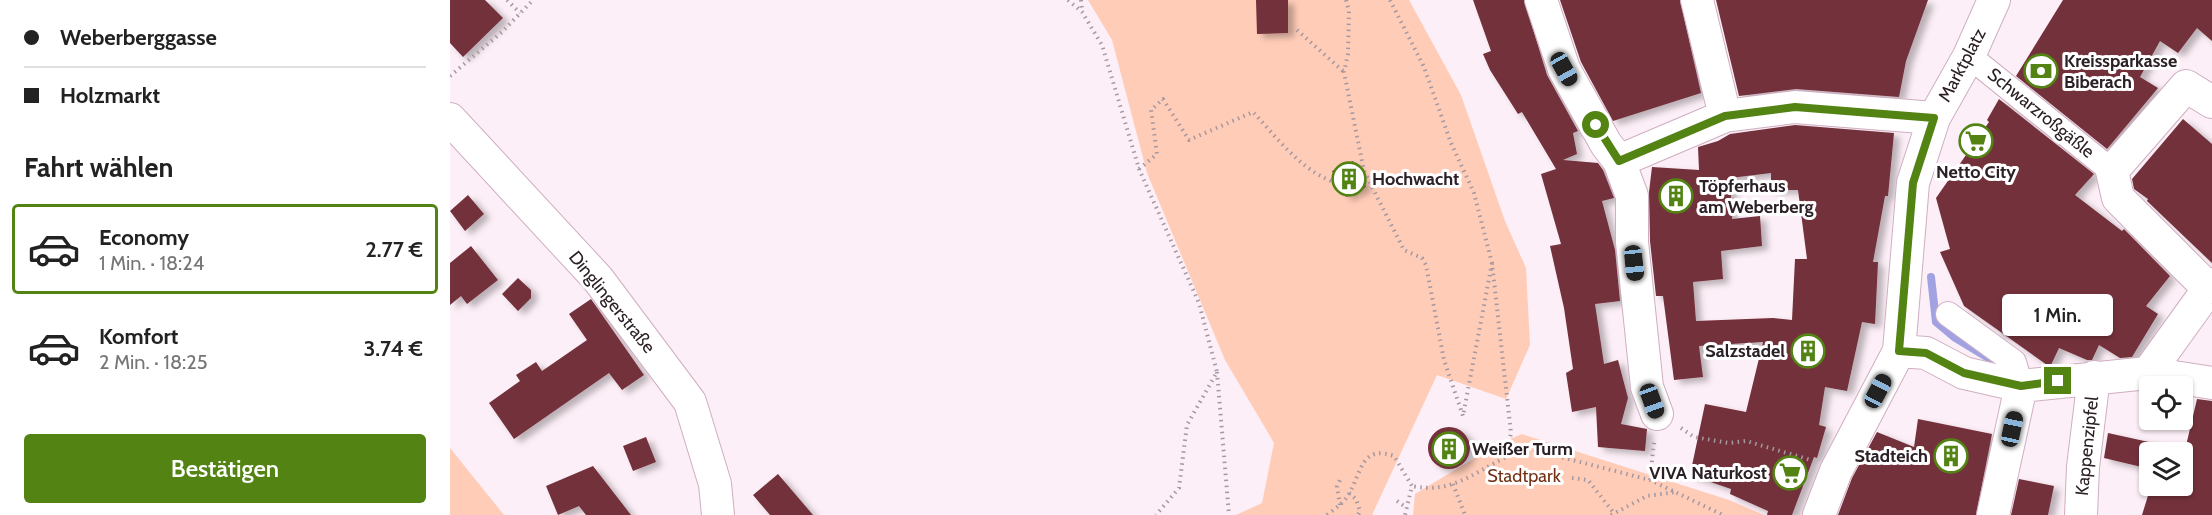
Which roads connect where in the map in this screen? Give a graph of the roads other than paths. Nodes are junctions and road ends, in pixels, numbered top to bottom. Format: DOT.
graph roads {
  1 [pos="1542,0"];
  2 [pos="1697,0"];
  3 [pos="1994,0"];
  4 [pos="1970,56"];
  5 [pos="2212,102"];
  6 [pos="1725,116"];
  7 [pos="1934,118"];
  8 [pos="450,119"];
  9 [pos="1619,161"];
  10 [pos="2112,171"];
  11 [pos="2210,286"];
  12 [pos="1951,319"];
  13 [pos="1899,351"];
  14 [pos="2148,373"];
  15 [pos="2094,377"];
  16 [pos="2212,383"];
  17 [pos="2021,386"];
  18 [pos="1657,414"];
  19 [pos="1821,509"];
  20 [pos="718,515"];
  21 [pos="1993,515"];
  22 [pos="2081,515"];
  1 -- 9 [label="street"];
  2 -- 6 [label="street"];
  3 -- 4 [label="street, Marktplatz"];
  4 -- 7 [label="street, Marktplatz"];
  4 -- 10 [label="street, Schwarzroßgäßle"];
  5 -- 10 [label="street, Schwarzroßgäßle"];
  6 -- 7 [label="street"];
  6 -- 9 [label="street"];
  7 -- 13 [label="street, Marktplatz"];
  8 -- 20 [label="street, Dinglingerstraße"];
  9 -- 18 [label="street"];
  10 -- 11 [label="street, Schwarzroßgäßle"];
  11 -- 14 [label="street"];
  12 -- 17 [label="street"];
  13 -- 17 [label="street"];
  13 -- 19 [label="street, Marktplatz"];
  14 -- 15 [label="street"];
  14 -- 16 [label="street"];
  15 -- 17 [label="street"];
  15 -- 22 [label="street, Kappenzipfel"];
  17 -- 21 [label="street"];
}
